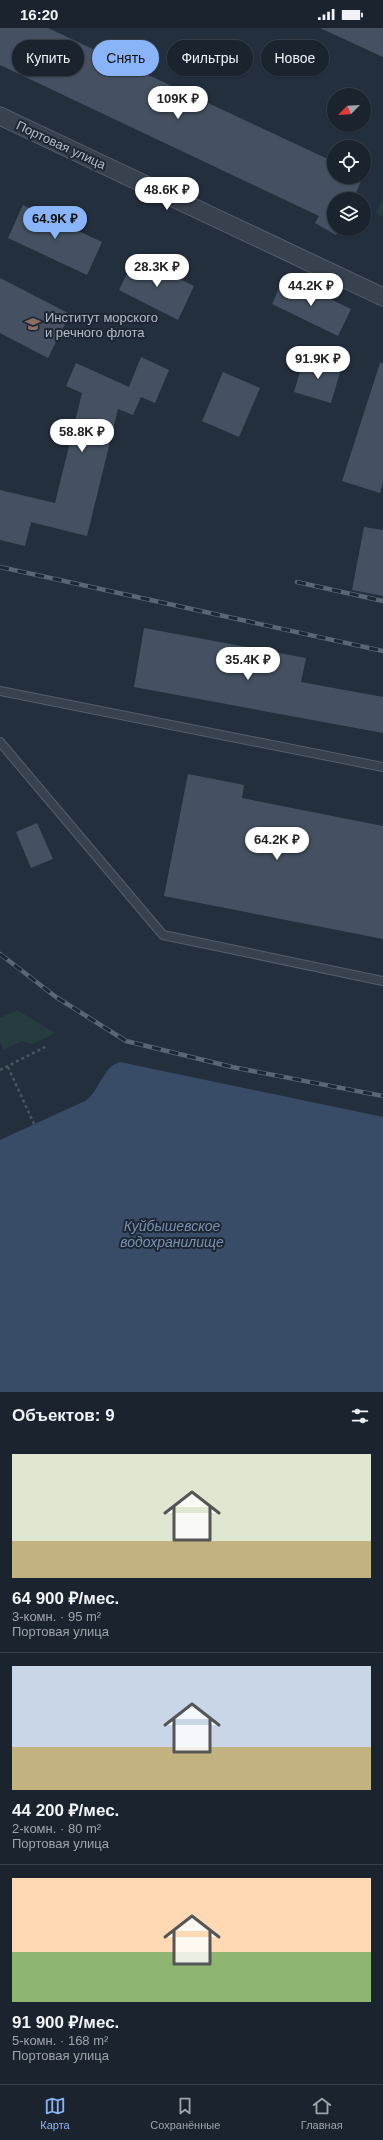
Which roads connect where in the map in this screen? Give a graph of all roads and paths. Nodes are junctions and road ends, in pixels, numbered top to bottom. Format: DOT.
graph roads {
  1 [pos="0,116"];
  2 [pos="383,297"];
  3 [pos="0,691"];
  4 [pos="0,742"];
  5 [pos="383,767"];
  6 [pos="383,981"];
  7 [pos="47,1046"];
  8 [pos="8,1067"];
  9 [pos="0,1070"];
  10 [pos="34,1124"];
  1 -- 2 [label="street, Портовая улица"];
  3 -- 5 [label="lane"];
  4 -- 6 [label="lane"];
  7 -- 8 [label="path"];
  8 -- 9 [label="path"];
  8 -- 10 [label="path"];
}
